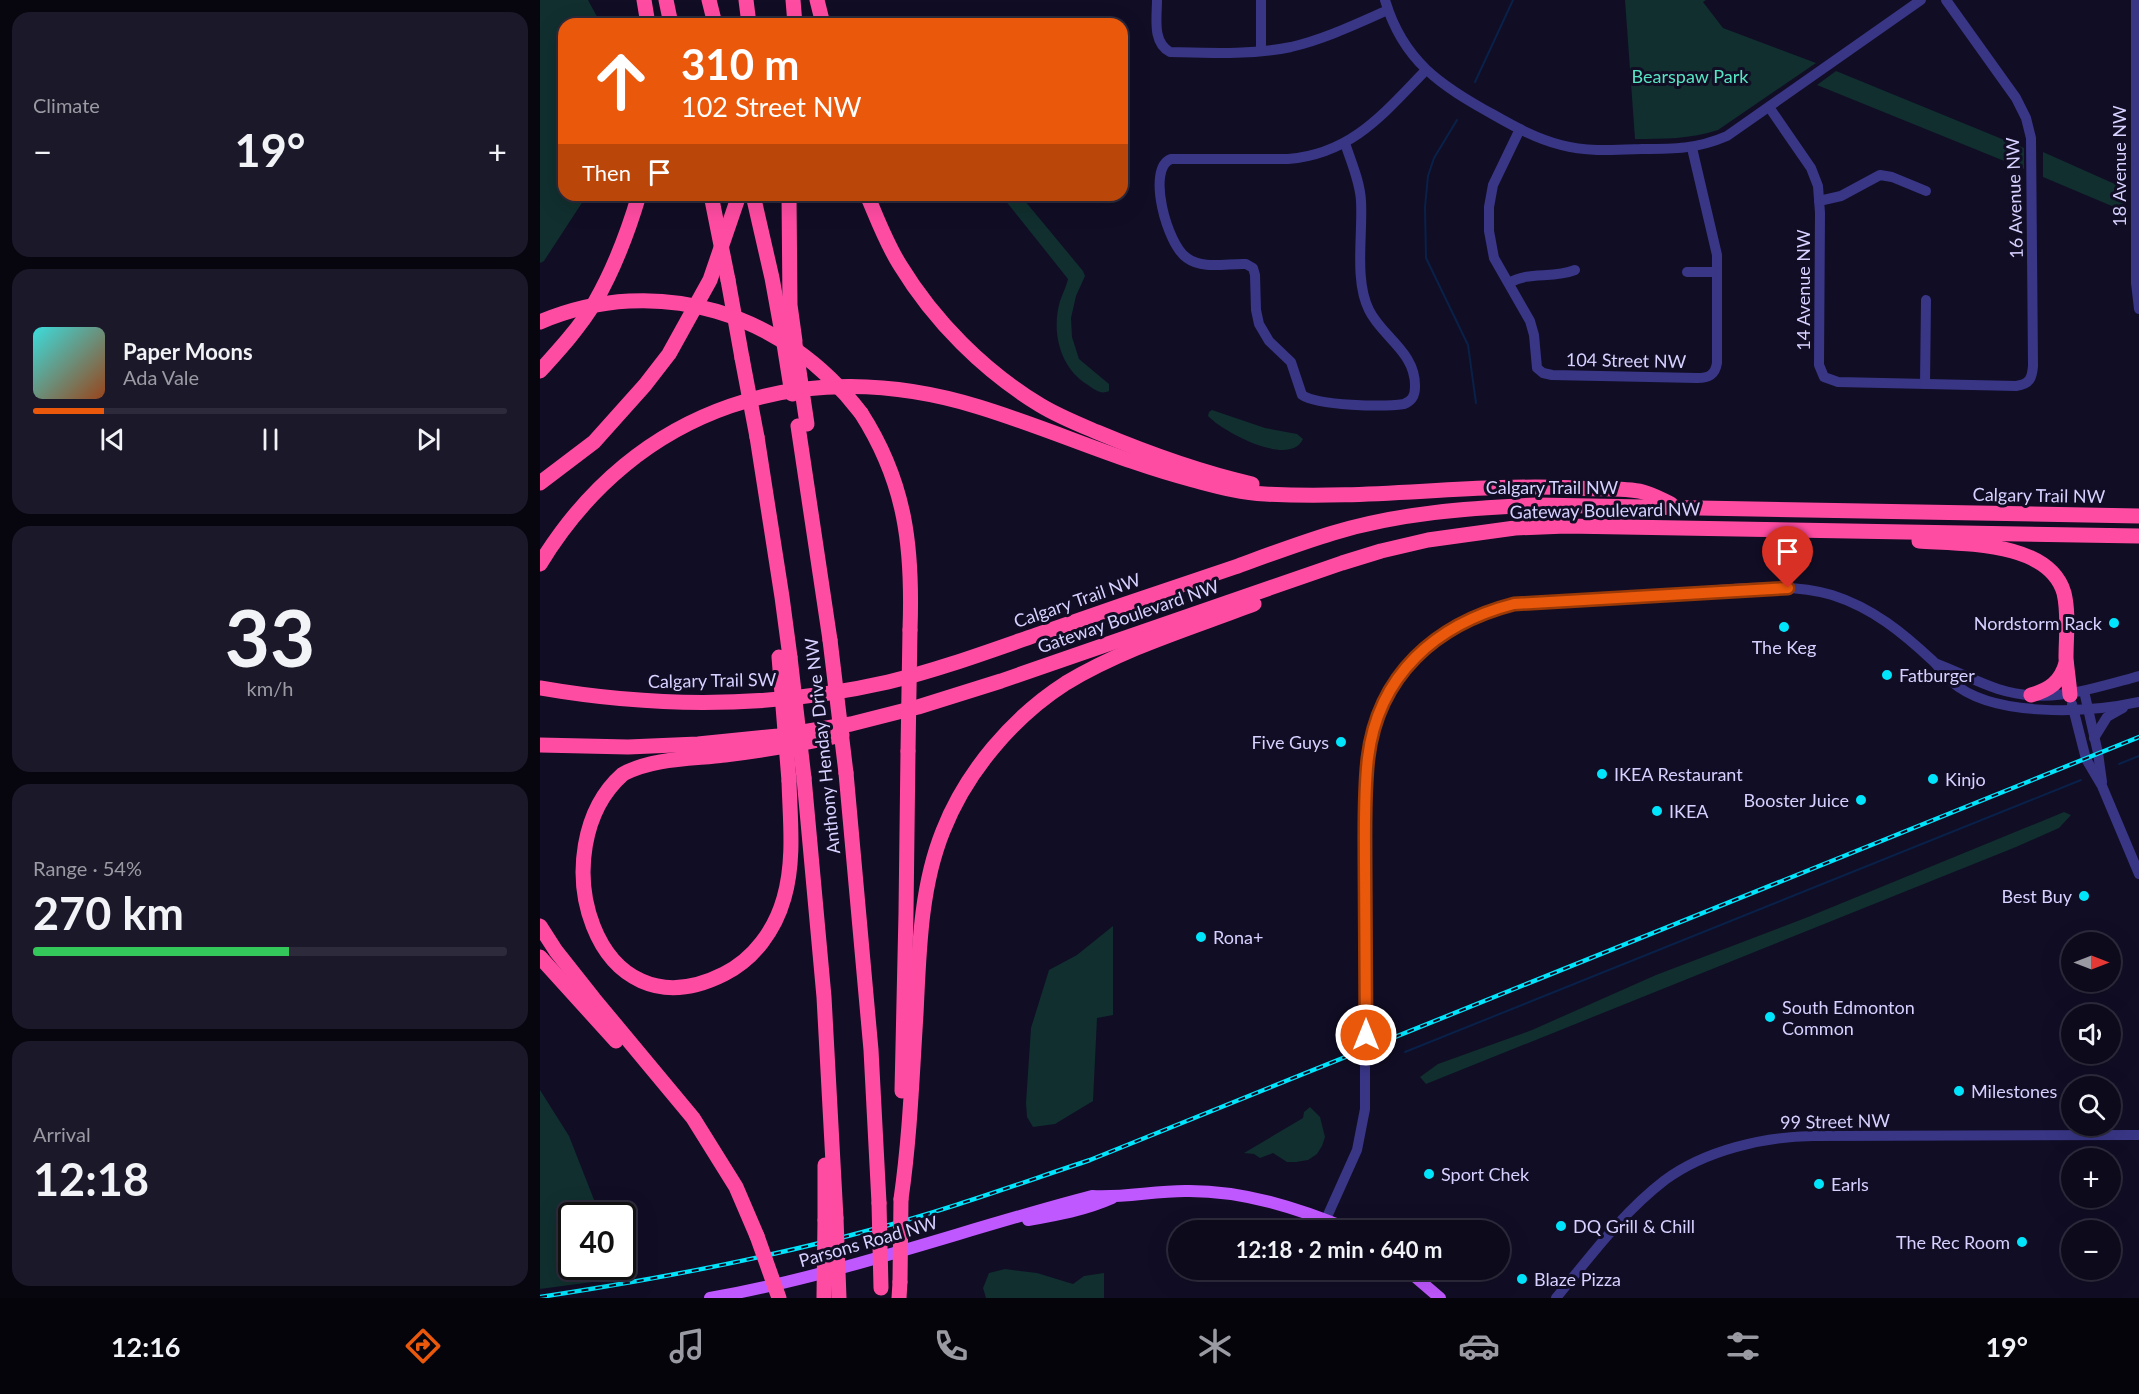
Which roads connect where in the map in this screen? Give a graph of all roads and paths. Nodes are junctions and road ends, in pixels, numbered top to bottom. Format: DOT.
graph roads {
  1 [pos="644,0"];
  2 [pos="666,0"];
  3 [pos="710,0"];
  4 [pos="746,0"];
  5 [pos="794,0"];
  6 [pos="817,0"];
  7 [pos="1157,0"];
  8 [pos="1260,0"];
  9 [pos="1921,0"];
  10 [pos="1946,0"];
  11 [pos="2136,0"];
  12 [pos="1386,5"];
  13 [pos="647,18"];
  14 [pos="670,18"];
  15 [pos="714,18"];
  16 [pos="748,18"];
  17 [pos="795,18"];
  18 [pos="822,18"];
  19 [pos="2138,23"];
  20 [pos="1261,51"];
  21 [pos="1426,70"];
  22 [pos="1769,107"];
  23 [pos="2138,124"];
  24 [pos="1520,129"];
  25 [pos="1345,143"];
  26 [pos="1692,148"];
  27 [pos="1926,191"];
  28 [pos="637,201"];
  29 [pos="712,201"];
  30 [pos="737,201"];
  31 [pos="754,201"];
  32 [pos="789,201"];
  33 [pos="870,201"];
  34 [pos="1820,201"];
  35 [pos="1575,270"];
  36 [pos="1687,272"];
  37 [pos="1717,272"];
  38 [pos="1509,284"];
  39 [pos="1926,300"];
  40 [pos="2139,309"];
  41 [pos="540,322"];
  42 [pos="789,343"];
  43 [pos="540,371"];
  44 [pos="1925,384"];
  45 [pos="540,483"];
  46 [pos="1298,495"];
  47 [pos="1677,507"];
  48 [pos="2139,516"];
  49 [pos="1845,530"];
  50 [pos="2139,536"];
  51 [pos="1342,563"];
  52 [pos="540,564"];
  53 [pos="2066,660"];
  54 [pos="1936,664"];
  55 [pos="920,673"];
  56 [pos="2139,676"];
  57 [pos="1001,681"];
  58 [pos="540,688"];
  59 [pos="2031,695"];
  60 [pos="2075,699"];
  61 [pos="2135,703"];
  62 [pos="2087,709"];
  63 [pos="2094,738"];
  64 [pos="540,745"];
  65 [pos="797,779"];
  66 [pos="2102,786"];
  67 [pos="578,814"];
  68 [pos="2139,874"];
  69 [pos="540,926"];
  70 [pos="590,950"];
  71 [pos="540,957"];
  72 [pos="2139,1136"];
  73 [pos="901,1199"];
  74 [pos="746,1213"];
  75 [pos="831,1219"];
  76 [pos="1326,1219"];
  77 [pos="1419,1280"];
  78 [pos="881,1293"];
  79 [pos="710,1298"];
  80 [pos="779,1298"];
  81 [pos="824,1298"];
  82 [pos="839,1298"];
  83 [pos="899,1298"];
  84 [pos="1440,1298"];
  85 [pos="1556,1298"];
  1 -- 13 [label="highway"];
  2 -- 14 [label="highway"];
  3 -- 15 [label="highway"];
  4 -- 16 [label="highway"];
  5 -- 17 [label="highway"];
  6 -- 18 [label="highway"];
  7 -- 20 [label="street"];
  8 -- 20 [label="street"];
  9 -- 22 [label="street"];
  10 -- 44 [label="street, 16 Avenue NW"];
  11 -- 19 [label="street, 18 Avenue NW"];
  12 -- 20 [label="street"];
  12 -- 21 [label="street"];
  19 -- 23 [label="street, 18 Avenue NW"];
  21 -- 24 [label="street"];
  21 -- 25 [label="street"];
  22 -- 26 [label="street"];
  22 -- 34 [label="street, 14 Avenue NW"];
  23 -- 40 [label="street, 18 Avenue NW"];
  24 -- 26 [label="street"];
  24 -- 38 [label="street"];
  25 -- 25 [label="street"];
  26 -- 37 [label="street"];
  27 -- 34 [label="street"];
  28 -- 43 [label="highway"];
  29 -- 65 [label="highway, bridge"];
  30 -- 45 [label="highway"];
  31 -- 42 [label="highway, Anthony Henday Drive NW"];
  32 -- 42 [label="highway"];
  33 -- 46 [label="highway"];
  34 -- 44 [label="street, 14 Avenue NW"];
  35 -- 38 [label="street"];
  36 -- 37 [label="street"];
  37 -- 38 [label="street, 104 Street NW"];
  39 -- 44 [label="street"];
  41 -- 73 [label="highway, bridge"];
  42 -- 78 [label="highway, Anthony Henday Drive NW, bridge"];
  46 -- 47 [label="highway"];
  46 -- 52 [label="highway"];
  47 -- 48 [label="highway, Calgary Trail NW"];
  47 -- 55 [label="highway, Calgary Trail NW"];
  49 -- 50 [label="highway, Gateway Boulevard NW"];
  49 -- 51 [label="highway, Gateway Boulevard NW"];
  49 -- 53 [label="highway"];
  51 -- 57 [label="highway, Gateway Boulevard NW"];
  51 -- 73 [label="highway"];
  53 -- 59 [label="highway"];
  53 -- 60 [label="highway"];
  54 -- 59 [label="street"];
  54 -- 60 [label="street"];
  54 -- 76 [label="street"];
  55 -- 58 [label="highway, Calgary Trail SW"];
  56 -- 60 [label="street"];
  57 -- 64 [label="highway, Gateway Boulevard NW"];
  57 -- 67 [label="highway"];
  59 -- 60 [label="street"];
  60 -- 62 [label="street"];
  60 -- 62 [label="street"];
  60 -- 66 [label="street"];
  61 -- 62 [label="street"];
  61 -- 63 [label="street"];
  62 -- 63 [label="street"];
  63 -- 66 [label="street"];
  65 -- 70 [label="highway"];
  65 -- 75 [label="highway, Anthony Henday Drive NW"];
  66 -- 68 [label="street"];
  69 -- 74 [label="highway"];
  71 -- 74 [label="highway"];
  72 -- 85 [label="street, 99 Street NW"];
  73 -- 83 [label="highway, bridge"];
  74 -- 80 [label="highway, bridge"];
  75 -- 81 [label="highway, bridge"];
  75 -- 82 [label="highway, Anthony Henday Drive NW, bridge"];
  76 -- 79 [label="main road, Parsons Road NW"];
  77 -- 84 [label="main road"];
}
